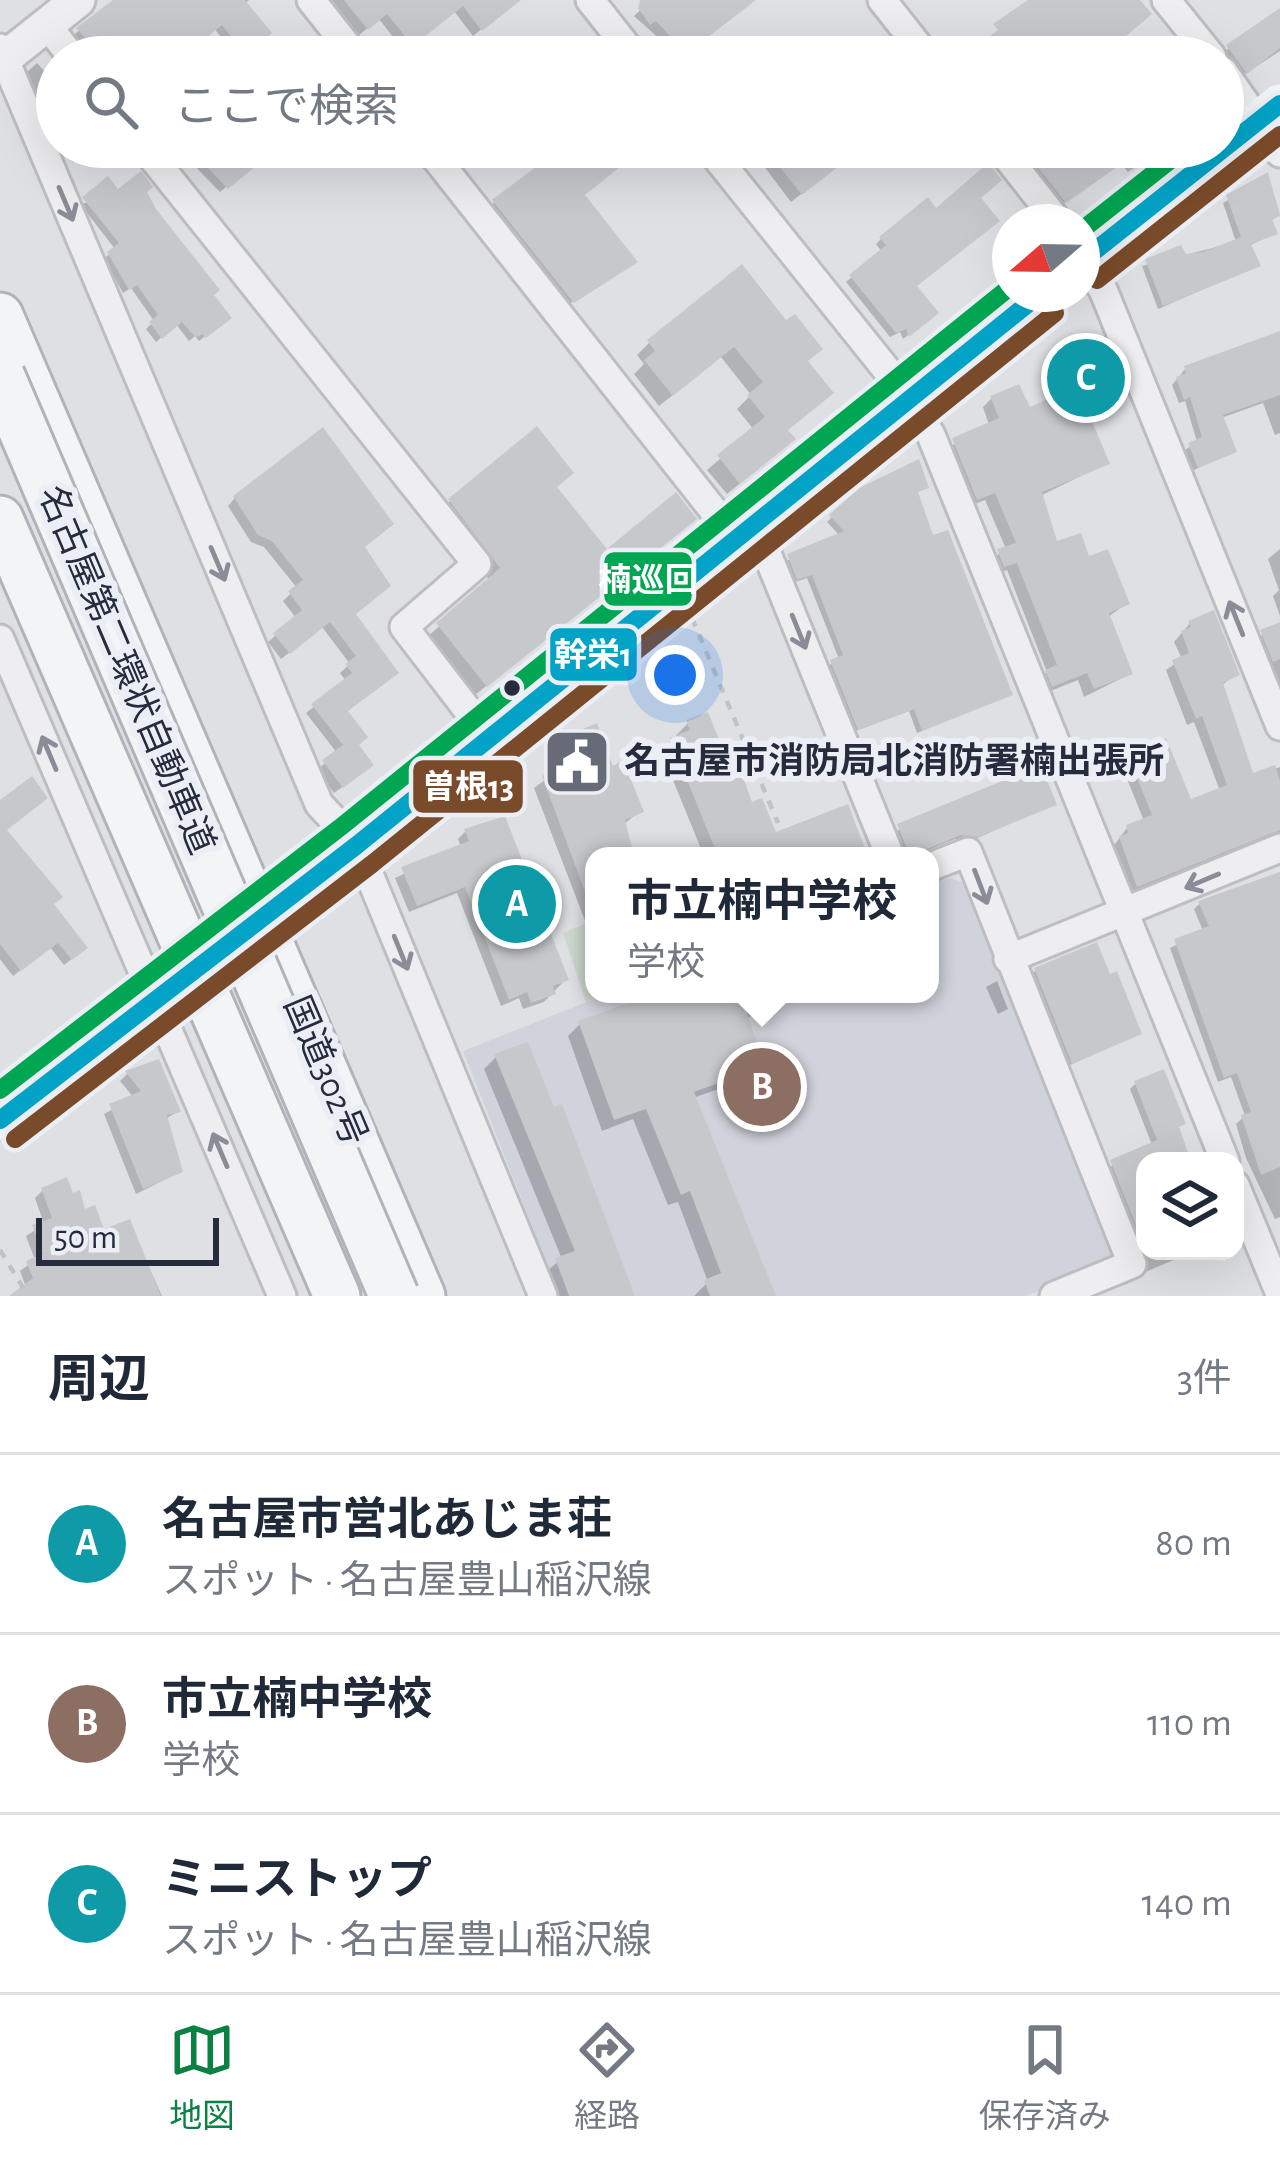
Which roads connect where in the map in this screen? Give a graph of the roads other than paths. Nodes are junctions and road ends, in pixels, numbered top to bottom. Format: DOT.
graph roads {
  1 [pos="78,0"];
  2 [pos="311,0"];
  3 [pos="590,0"];
  4 [pos="883,0"];
  5 [pos="1166,0"];
  6 [pos="47,25"];
  7 [pos="56,36"];
  8 [pos="339,36"];
  9 [pos="618,36"];
  10 [pos="911,36"];
  11 [pos="1195,36"];
  12 [pos="2,56"];
  13 [pos="1244,93"];
  14 [pos="1274,125"];
  15 [pos="36,136"];
  16 [pos="1244,148"];
  17 [pos="49,168"];
  18 [pos="161,168"];
  19 [pos="444,168"];
  20 [pos="725,168"];
  21 [pos="1015,168"];
  22 [pos="1218,168"];
  23 [pos="1044,204"];
  24 [pos="1100,258"];
  25 [pos="1100,292"];
  26 [pos="1018,312"];
  27 [pos="0,316"];
  28 [pos="0,376"];
  29 [pos="910,399"];
  30 [pos="0,458"];
  31 [pos="0,518"];
  32 [pos="745,532"];
  33 [pos="3,652"];
  34 [pos="1280,726"];
  35 [pos="490,739"];
  36 [pos="73,808"];
  37 [pos="357,845"];
  38 [pos="886,847"];
  39 [pos="1280,848"];
  40 [pos="143,852"];
  41 [pos="939,863"];
  42 [pos="1123,914"];
  43 [pos="261,917"];
  44 [pos="1008,959"];
  45 [pos="192,968"];
  46 [pos="154,996"];
  47 [pos="0,1120"];
  48 [pos="1221,1152"];
  49 [pos="279,1164"];
  50 [pos="1244,1207"];
  51 [pos="256,1236"];
  52 [pos="1280,1294"];
  53 [pos="282,1296"];
  54 [pos="337,1296"];
  55 [pos="358,1296"];
  56 [pos="394,1296"];
  57 [pos="422,1296"];
  58 [pos="542,1296"];
  59 [pos="1054,1296"];
  1 -- 6 [label="street"];
  2 -- 8 [label="street"];
  3 -- 9 [label="street"];
  4 -- 10 [label="street"];
  5 -- 11 [label="street"];
  6 -- 7 [label="street"];
  6 -- 12 [label="street"];
  12 -- 15 [label="street, one-way"];
  13 -- 14 [label="street"];
  14 -- 16 [label="main road"];
  17 -- 37 [label="street, one-way"];
  18 -- 35 [label="street"];
  19 -- 32 [label="street"];
  20 -- 29 [label="street"];
  21 -- 23 [label="street"];
  22 -- 24 [label="main road"];
  34 -- 25 [label="street, one-way"];
  26 -- 29 [label="main road"];
  27 -- 43 [label="highway, 国道302号"];
  28 -- 56 [label="highway, 名古屋第二環状自動車道, bridge"];
  29 -- 32 [label="main road"];
  29 -- 42 [label="street"];
  30 -- 55 [label="highway, 名古屋第二環状自動車道"];
  31 -- 40 [label="highway"];
  32 -- 35 [label="main road"];
  32 -- 38 [label="street, one-way"];
  36 -- 33 [label="street, one-way"];
  35 -- 37 [label="main road"];
  36 -- 40 [label="street"];
  36 -- 46 [label="street"];
  37 -- 43 [label="main road"];
  37 -- 58 [label="street, one-way"];
  39 -- 42 [label="street, one-way"];
  40 -- 45 [label="highway"];
  41 -- 44 [label="street, one-way"];
  42 -- 44 [label="street"];
  42 -- 48 [label="street"];
  43 -- 45 [label="main road"];
  43 -- 57 [label="highway, 国道302号"];
  44 -- 59 [label="street"];
  45 -- 46 [label="main road"];
  45 -- 49 [label="highway"];
  46 -- 47 [label="main road"];
  51 -- 46 [label="street, one-way"];
  49 -- 51 [label="street"];
  49 -- 54 [label="highway"];
  50 -- 52 [label="street"];
  51 -- 53 [label="street"];
}
